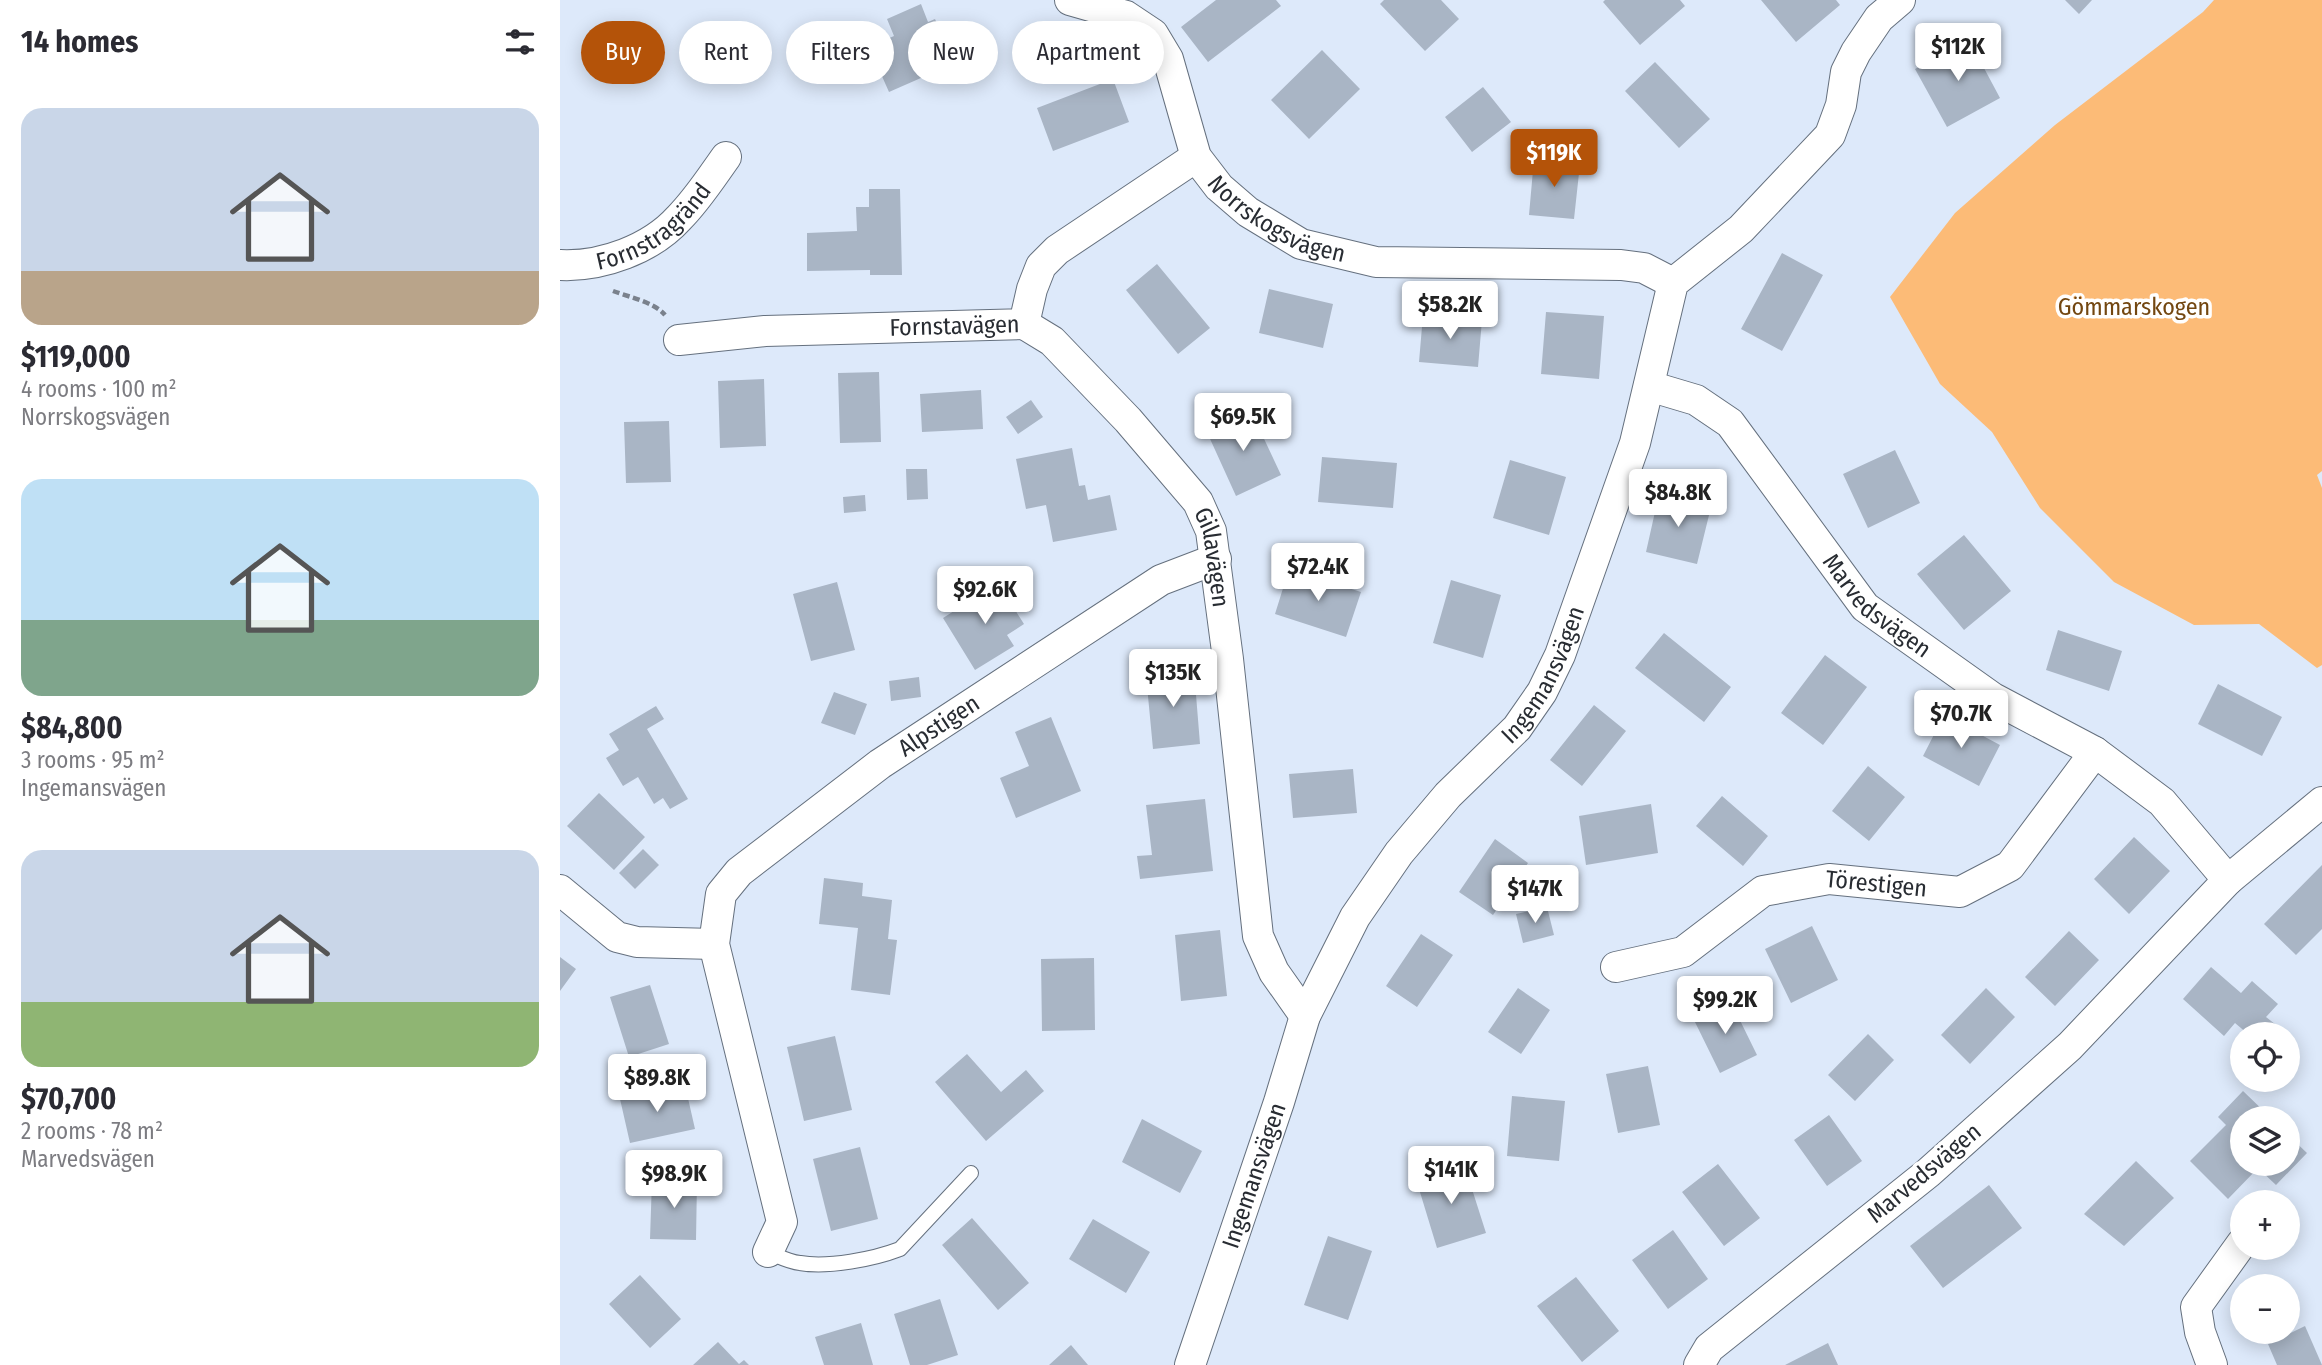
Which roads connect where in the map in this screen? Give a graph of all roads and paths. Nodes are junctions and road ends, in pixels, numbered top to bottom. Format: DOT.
graph roads {
  1 [pos="1070,0"];
  2 [pos="1900,0"];
  3 [pos="726,157"];
  4 [pos="1196,157"];
  5 [pos="560,265"];
  6 [pos="1673,283"];
  7 [pos="623,295"];
  8 [pos="649,305"];
  9 [pos="1024,324"];
  10 [pos="679,340"];
  11 [pos="1649,386"];
  12 [pos="1216,559"];
  13 [pos="2095,752"];
  14 [pos="2322,802"];
  15 [pos="2228,880"];
  16 [pos="560,890"];
  17 [pos="714,944"];
  18 [pos="1616,967"];
  19 [pos="1305,1016"];
  20 [pos="971,1173"];
  21 [pos="768,1252"];
  22 [pos="2230,1260"];
  23 [pos="1190,1365"];
  24 [pos="1699,1365"];
  25 [pos="2212,1365"];
  1 -- 4 [label="street, Norrskogsvägen"];
  2 -- 6 [label="street"];
  3 -- 5 [label="street, Fornstragränd"];
  4 -- 6 [label="street, Norrskogsvägen"];
  4 -- 9 [label="street, Fornstavägen"];
  6 -- 11 [label="street, Ingemansvägen"];
  7 -- 8 [label="path"];
  9 -- 10 [label="street, Fornstavägen"];
  9 -- 12 [label="street, Gillavägen"];
  11 -- 13 [label="street, Marvedsvägen"];
  11 -- 19 [label="street, Ingemansvägen"];
  12 -- 17 [label="street, Alpstigen"];
  12 -- 19 [label="street, Gillavägen"];
  13 -- 15 [label="street, Marvedsvägen"];
  13 -- 18 [label="street, Törestigen"];
  14 -- 15 [label="street, Marvedsvägen"];
  15 -- 24 [label="street, Marvedsvägen"];
  16 -- 17 [label="street"];
  17 -- 21 [label="street, Alpstigen"];
  19 -- 23 [label="street, Ingemansvägen"];
  20 -- 21 [label="lane, Alpstigen"];
  22 -- 25 [label="street"];
}
